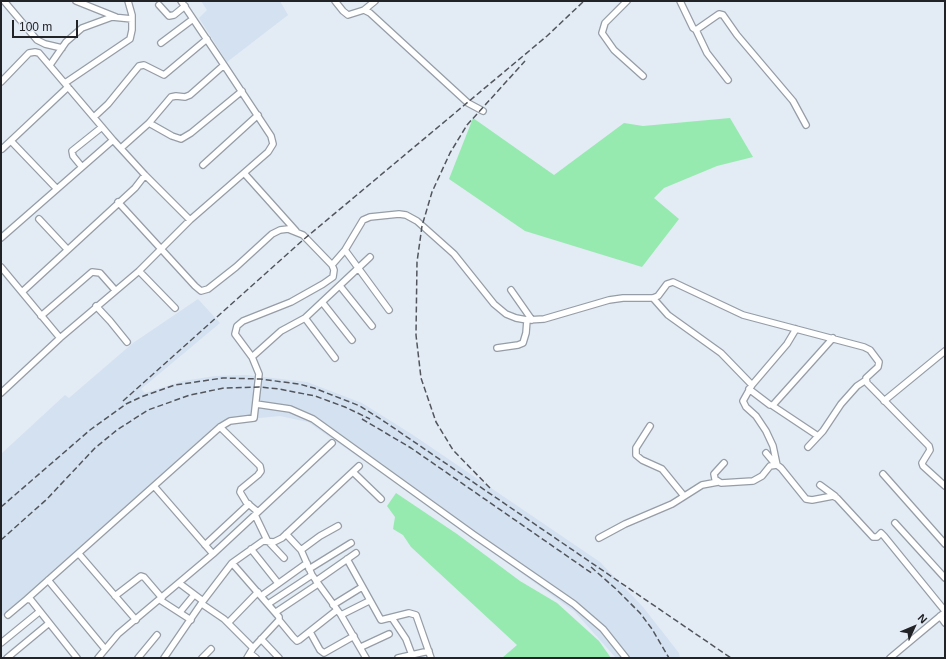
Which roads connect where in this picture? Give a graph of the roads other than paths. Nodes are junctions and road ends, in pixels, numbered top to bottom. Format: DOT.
graph roads {
  1 [pos="4,1"];
  2 [pos="76,1"];
  3 [pos="128,1"];
  4 [pos="335,1"];
  5 [pos="375,1"];
  6 [pos="626,1"];
  7 [pos="680,1"];
  8 [pos="183,3"];
  9 [pos="160,5"];
  10 [pos="364,10"];
  11 [pos="116,17"];
  12 [pos="132,19"];
  13 [pos="193,19"];
  14 [pos="696,30"];
  15 [pos="207,39"];
  16 [pos="161,43"];
  17 [pos="62,48"];
  18 [pos="52,62"];
  19 [pos="224,65"];
  20 [pos="642,76"];
  21 [pos="728,80"];
  22 [pos="1,82"];
  23 [pos="68,82"];
  24 [pos="242,91"];
  25 [pos="483,111"];
  26 [pos="258,115"];
  27 [pos="94,117"];
  28 [pos="149,123"];
  29 [pos="806,125"];
  30 [pos="102,127"];
  31 [pos="113,140"];
  32 [pos="11,141"];
  33 [pos="120,148"];
  34 [pos="1,149"];
  35 [pos="203,165"];
  36 [pos="82,167"];
  37 [pos="244,172"];
  38 [pos="145,175"];
  39 [pos="57,189"];
  40 [pos="118,202"];
  41 [pos="39,219"];
  42 [pos="190,220"];
  43 [pos="297,232"];
  44 [pos="1,238"];
  45 [pos="67,249"];
  46 [pos="161,249"];
  47 [pos="345,250"];
  48 [pos="370,257"];
  49 [pos="332,265"];
  50 [pos="1,266"];
  51 [pos="358,269"];
  52 [pos="139,271"];
  53 [pos="340,286"];
  54 [pos="115,290"];
  55 [pos="511,290"];
  56 [pos="22,292"];
  57 [pos="653,298"];
  58 [pos="322,302"];
  59 [pos="96,306"];
  60 [pos="175,308"];
  61 [pos="389,310"];
  62 [pos="41,316"];
  63 [pos="305,318"];
  64 [pos="530,320"];
  65 [pos="372,326"];
  66 [pos="796,329"];
  67 [pos="60,338"];
  68 [pos="834,338"];
  69 [pos="352,340"];
  70 [pos="127,342"];
  71 [pos="497,348"];
  72 [pos="945,351"];
  73 [pos="252,357"];
  74 [pos="335,358"];
  75 [pos="866,380"];
  76 [pos="751,387"];
  77 [pos="1,393"];
  78 [pos="884,401"];
  79 [pos="256,404"];
  80 [pos="772,406"];
  81 [pos="650,426"];
  82 [pos="220,427"];
  83 [pos="818,436"];
  84 [pos="332,443"];
  85 [pos="808,448"];
  86 [pos="766,453"];
  87 [pos="724,463"];
  88 [pos="777,465"];
  89 [pos="359,466"];
  90 [pos="353,472"];
  91 [pos="883,474"];
  92 [pos="718,482"];
  93 [pos="820,485"];
  94 [pos="154,486"];
  95 [pos="945,486"];
  96 [pos="684,496"];
  97 [pos="835,496"];
  98 [pos="381,499"];
  99 [pos="249,504"];
  100 [pos="257,513"];
  101 [pos="894,523"];
  102 [pos="338,526"];
  103 [pos="286,534"];
  104 [pos="599,538"];
  105 [pos="267,540"];
  106 [pos="351,543"];
  107 [pos="945,544"];
  108 [pos="205,545"];
  109 [pos="251,548"];
  110 [pos="301,550"];
  111 [pos="356,553"];
  112 [pos="79,554"];
  113 [pos="213,554"];
  114 [pos="284,558"];
  115 [pos="347,559"];
  116 [pos="232,563"];
  117 [pos="308,566"];
  118 [pos="312,575"];
  119 [pos="945,578"];
  120 [pos="48,580"];
  121 [pos="278,583"];
  122 [pos="317,583"];
  123 [pos="179,584"];
  124 [pos="362,587"];
  125 [pos="259,594"];
  126 [pos="194,595"];
  127 [pos="115,596"];
  128 [pos="27,599"];
  129 [pos="161,599"];
  130 [pos="369,600"];
  131 [pos="202,602"];
  132 [pos="268,604"];
  133 [pos="333,605"];
  134 [pos="945,611"];
  135 [pos="39,612"];
  136 [pos="180,612"];
  137 [pos="276,612"];
  138 [pos="339,613"];
  139 [pos="8,615"];
  140 [pos="940,616"];
  141 [pos="392,618"];
  142 [pos="136,620"];
  143 [pos="191,620"];
  144 [pos="279,620"];
  145 [pos="228,623"];
  146 [pos="945,623"];
  147 [pos="48,624"];
  148 [pos="310,632"];
  149 [pos="389,634"];
  150 [pos="157,635"];
  151 [pos="354,636"];
  152 [pos="261,639"];
  153 [pos="1,643"];
  154 [pos="361,647"];
  155 [pos="253,648"];
  156 [pos="105,649"];
  157 [pos="211,649"];
  158 [pos="429,651"];
  159 [pos="412,655"];
  160 [pos="249,656"];
  161 [pos="7,658"];
  162 [pos="77,658"];
  163 [pos="98,658"];
  164 [pos="138,658"];
  165 [pos="164,658"];
  166 [pos="202,658"];
  167 [pos="256,658"];
  168 [pos="279,658"];
  169 [pos="366,658"];
  170 [pos="398,658"];
  171 [pos="431,658"];
  172 [pos="626,658"];
  173 [pos="890,658"];
  1 -- 17 [label="street"];
  2 -- 11 [label="street"];
  3 -- 12 [label="street"];
  4 -- 10 [label="street"];
  5 -- 10 [label="street"];
  6 -- 20 [label="street"];
  7 -- 14 [label="street"];
  8 -- 9 [label="street"];
  8 -- 13 [label="street"];
  10 -- 25 [label="street"];
  11 -- 12 [label="street"];
  11 -- 17 [label="street"];
  12 -- 23 [label="street"];
  13 -- 15 [label="street"];
  13 -- 16 [label="street"];
  14 -- 21 [label="street"];
  14 -- 29 [label="street"];
  15 -- 19 [label="street"];
  15 -- 27 [label="street"];
  17 -- 18 [label="street"];
  18 -- 22 [label="street"];
  18 -- 23 [label="street"];
  19 -- 24 [label="street"];
  19 -- 28 [label="street"];
  23 -- 27 [label="street"];
  23 -- 32 [label="street"];
  24 -- 26 [label="street"];
  24 -- 28 [label="street"];
  26 -- 35 [label="street"];
  26 -- 37 [label="street"];
  27 -- 30 [label="street"];
  28 -- 33 [label="street"];
  30 -- 31 [label="street"];
  30 -- 36 [label="street"];
  31 -- 33 [label="street"];
  31 -- 36 [label="street"];
  32 -- 34 [label="street"];
  32 -- 39 [label="street"];
  33 -- 38 [label="street"];
  36 -- 39 [label="street"];
  37 -- 42 [label="street"];
  37 -- 43 [label="street"];
  38 -- 40 [label="street"];
  38 -- 42 [label="street"];
  39 -- 44 [label="street"];
  40 -- 45 [label="street"];
  40 -- 46 [label="street"];
  41 -- 45 [label="street"];
  42 -- 46 [label="street"];
  43 -- 46 [label="street"];
  43 -- 49 [label="street"];
  45 -- 56 [label="street"];
  46 -- 52 [label="street"];
  47 -- 49 [label="street"];
  47 -- 51 [label="street"];
  47 -- 64 [label="street"];
  48 -- 51 [label="street"];
  49 -- 73 [label="street"];
  50 -- 56 [label="street"];
  51 -- 53 [label="street"];
  51 -- 61 [label="street"];
  52 -- 54 [label="street"];
  52 -- 60 [label="street"];
  53 -- 58 [label="street"];
  53 -- 65 [label="street"];
  54 -- 59 [label="street"];
  54 -- 62 [label="street"];
  55 -- 64 [label="street"];
  56 -- 62 [label="street"];
  57 -- 64 [label="street"];
  57 -- 66 [label="street"];
  57 -- 76 [label="street"];
  58 -- 63 [label="street"];
  58 -- 69 [label="street"];
  59 -- 67 [label="street"];
  59 -- 70 [label="street"];
  62 -- 67 [label="street"];
  63 -- 73 [label="street"];
  63 -- 74 [label="street"];
  64 -- 71 [label="street"];
  66 -- 68 [label="street"];
  66 -- 76 [label="street"];
  67 -- 77 [label="street"];
  68 -- 75 [label="street"];
  68 -- 80 [label="street"];
  72 -- 78 [label="street"];
  73 -- 79 [label="street"];
  75 -- 78 [label="street"];
  75 -- 83 [label="street"];
  76 -- 80 [label="street"];
  76 -- 88 [label="street"];
  78 -- 95 [label="street"];
  79 -- 82 [label="street"];
  79 -- 172 [label="street"];
  80 -- 83 [label="street"];
  81 -- 96 [label="street"];
  82 -- 94 [label="street"];
  82 -- 99 [label="street"];
  83 -- 85 [label="street"];
  84 -- 100 [label="street"];
  86 -- 88 [label="street"];
  87 -- 92 [label="street"];
  88 -- 92 [label="street"];
  88 -- 97 [label="street"];
  89 -- 90 [label="street"];
  90 -- 98 [label="street"];
  90 -- 103 [label="street"];
  91 -- 107 [label="street"];
  92 -- 96 [label="street"];
  93 -- 97 [label="street"];
  94 -- 108 [label="street"];
  94 -- 112 [label="street"];
  96 -- 104 [label="street"];
  97 -- 134 [label="street"];
  99 -- 100 [label="street"];
  99 -- 108 [label="street"];
  100 -- 105 [label="street"];
  100 -- 113 [label="street"];
  101 -- 119 [label="street"];
  102 -- 110 [label="street"];
  103 -- 105 [label="street"];
  103 -- 110 [label="street"];
  105 -- 109 [label="street"];
  105 -- 114 [label="street"];
  106 -- 117 [label="street"];
  108 -- 113 [label="street"];
  109 -- 116 [label="street"];
  109 -- 121 [label="street"];
  110 -- 117 [label="street"];
  111 -- 115 [label="street"];
  112 -- 120 [label="street"];
  112 -- 127 [label="street"];
  113 -- 123 [label="street"];
  115 -- 122 [label="street"];
  115 -- 124 [label="street"];
  116 -- 125 [label="street"];
  116 -- 131 [label="street"];
  117 -- 118 [label="street"];
  117 -- 121 [label="street"];
  118 -- 122 [label="street"];
  118 -- 132 [label="street"];
  120 -- 128 [label="street"];
  120 -- 156 [label="street"];
  121 -- 125 [label="street"];
  122 -- 133 [label="street"];
  122 -- 137 [label="street"];
  123 -- 126 [label="street"];
  123 -- 129 [label="street"];
  124 -- 130 [label="street"];
  124 -- 133 [label="street"];
  125 -- 132 [label="street"];
  125 -- 145 [label="street"];
  126 -- 131 [label="street"];
  126 -- 136 [label="street"];
  127 -- 129 [label="street"];
  127 -- 142 [label="street"];
  128 -- 135 [label="street"];
  128 -- 139 [label="street"];
  129 -- 136 [label="street"];
  129 -- 142 [label="street"];
  130 -- 138 [label="street"];
  130 -- 141 [label="street"];
  131 -- 143 [label="street"];
  131 -- 145 [label="street"];
  132 -- 137 [label="street"];
  133 -- 138 [label="street"];
  134 -- 140 [label="street"];
  135 -- 147 [label="street"];
  135 -- 153 [label="street"];
  136 -- 143 [label="street"];
  137 -- 144 [label="street"];
  138 -- 148 [label="street"];
  138 -- 151 [label="street"];
  140 -- 146 [label="street"];
  140 -- 173 [label="street"];
  141 -- 158 [label="street"];
  141 -- 159 [label="street"];
  142 -- 156 [label="street"];
  143 -- 165 [label="street"];
  144 -- 148 [label="street"];
  144 -- 152 [label="street"];
  145 -- 155 [label="street"];
  147 -- 161 [label="street"];
  147 -- 162 [label="street"];
  148 -- 151 [label="street"];
  149 -- 154 [label="street"];
  150 -- 164 [label="street"];
  151 -- 154 [label="street"];
  152 -- 155 [label="street"];
  152 -- 168 [label="street"];
  154 -- 169 [label="street"];
  155 -- 160 [label="street"];
  156 -- 163 [label="street"];
  157 -- 166 [label="street"];
  158 -- 159 [label="street"];
  158 -- 171 [label="street"];
  159 -- 170 [label="street"];
  160 -- 167 [label="street"];
}
